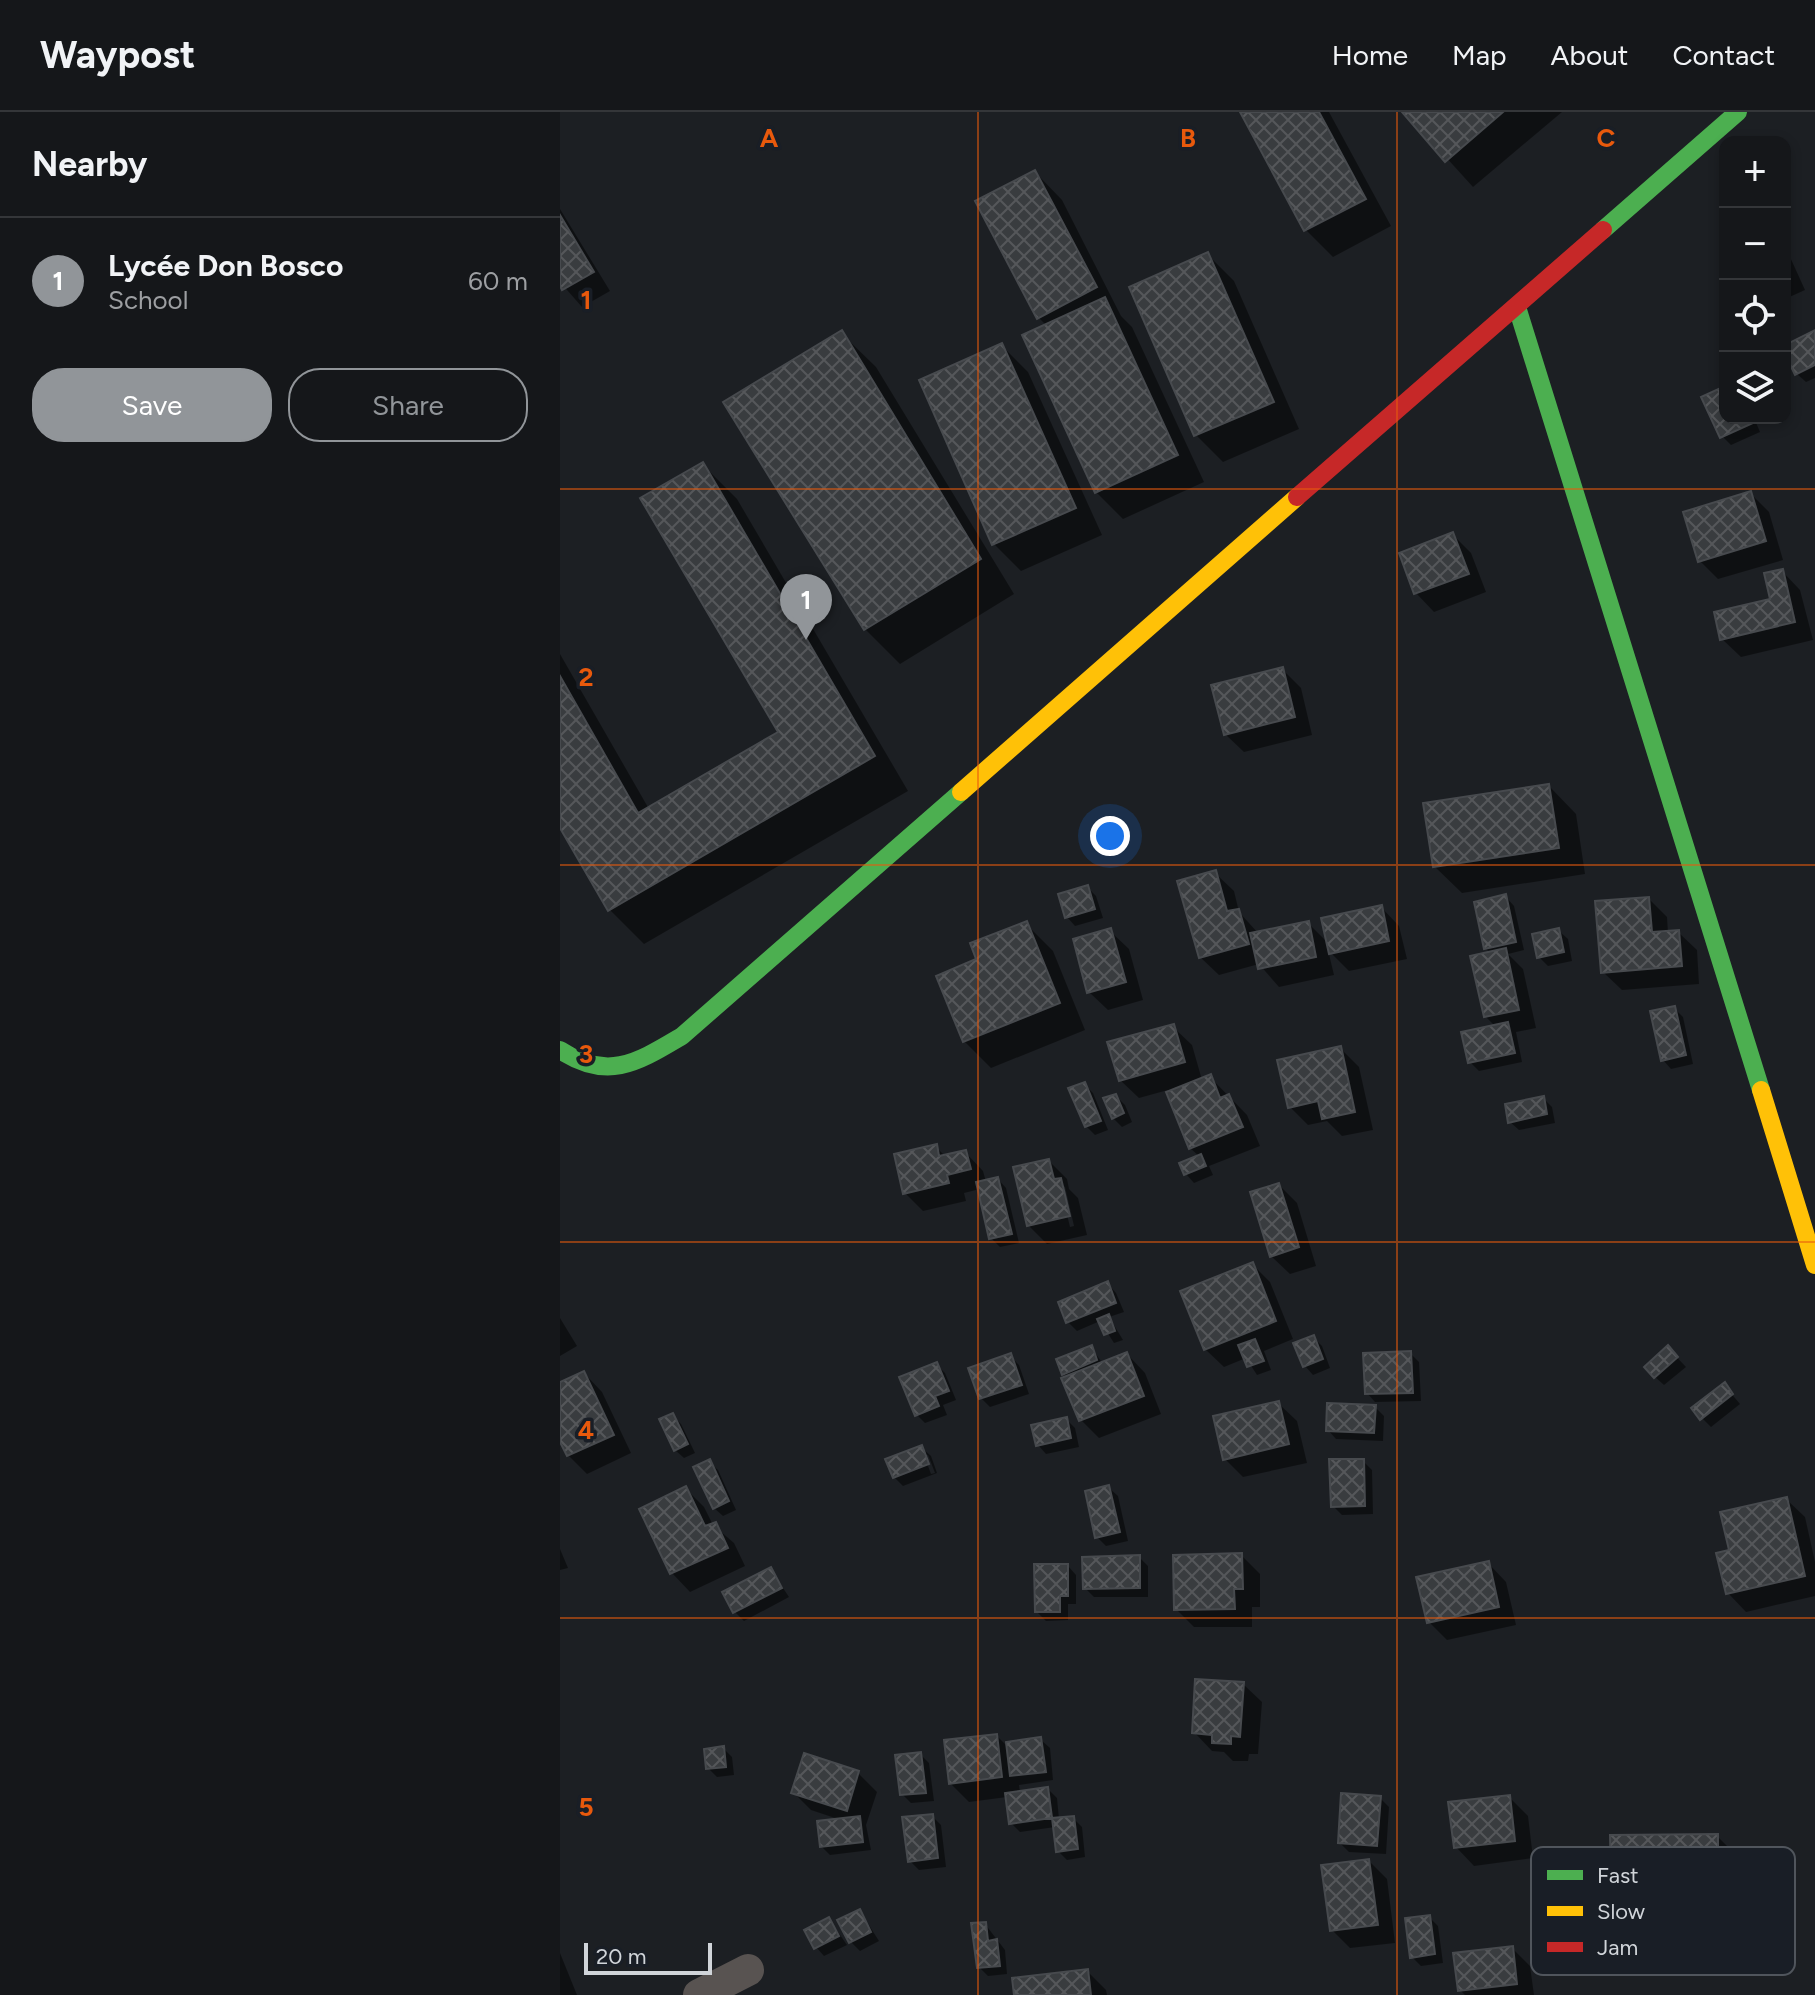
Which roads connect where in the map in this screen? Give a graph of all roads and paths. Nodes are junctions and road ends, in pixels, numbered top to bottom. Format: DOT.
graph roads {
  1 [pos="1738,112"];
  2 [pos="1517,307"];
  3 [pos="560,1050"];
  4 [pos="1815,1265"];
  5 [pos="748,1970"];
  6 [pos="699,1995"];
  1 -- 2 [label="street"];
  2 -- 3 [label="street"];
  2 -- 4 [label="street"];
  5 -- 6 [label="street"];
}
